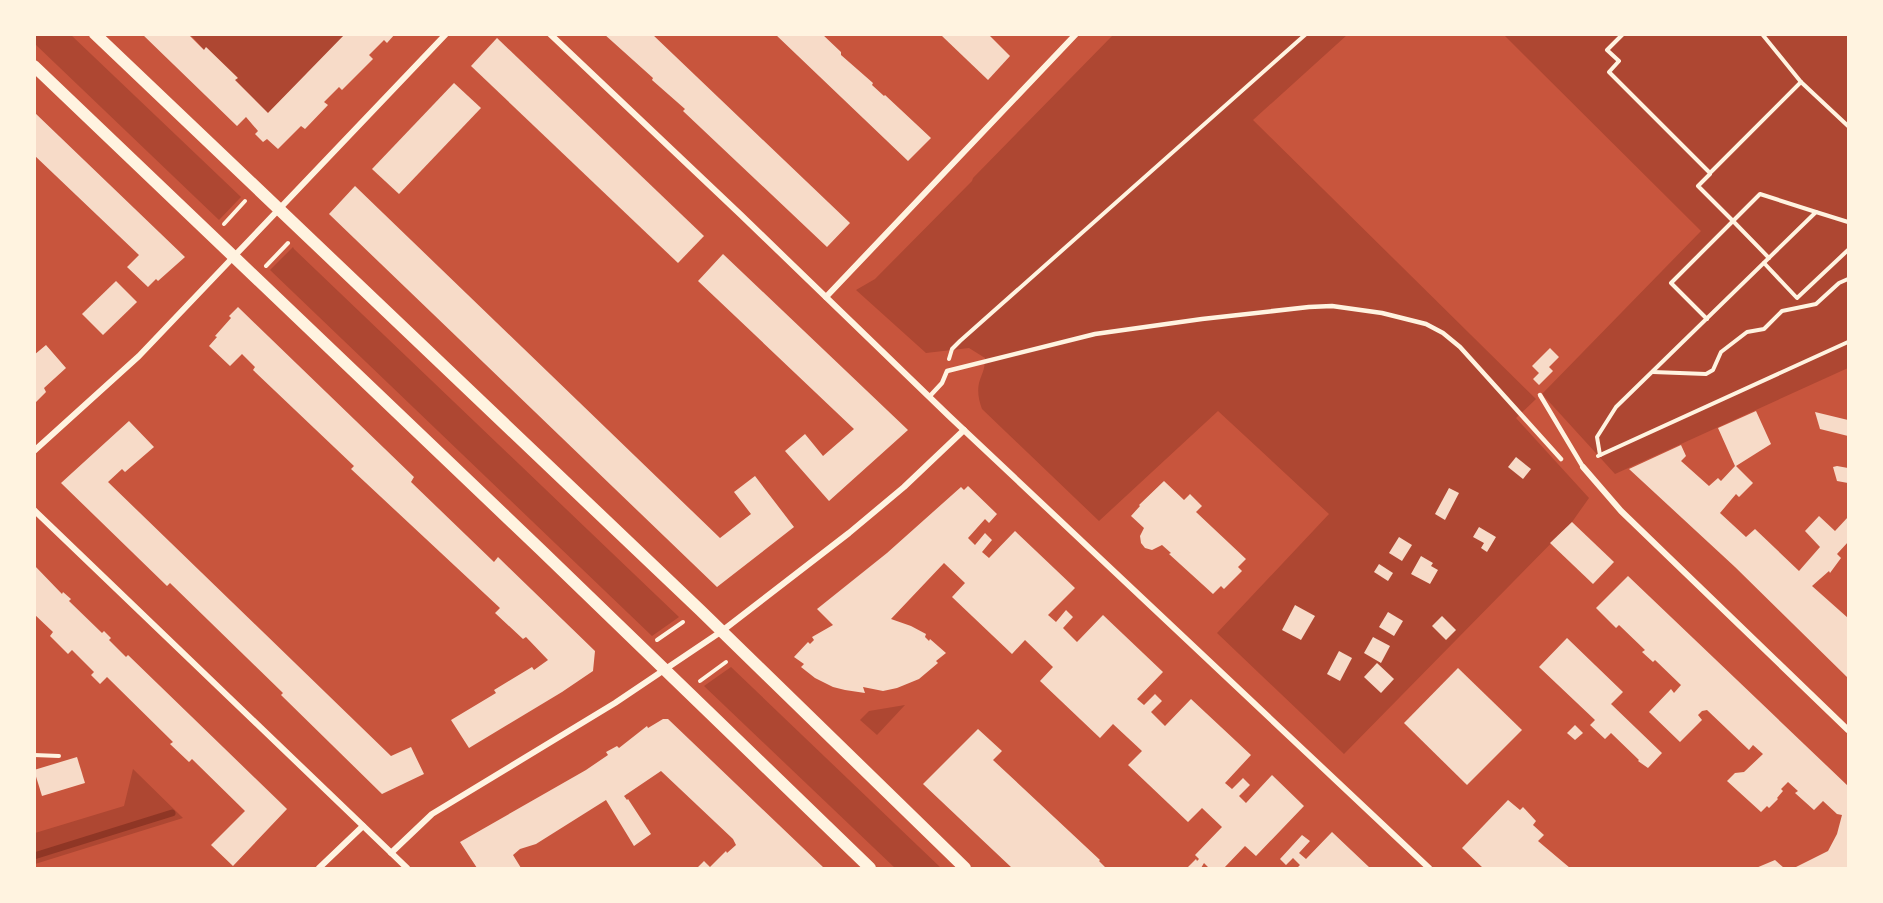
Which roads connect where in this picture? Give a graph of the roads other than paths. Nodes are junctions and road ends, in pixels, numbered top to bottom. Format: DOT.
graph roads {
  1 [pos="95,34"];
  2 [pos="446,34"];
  3 [pos="550,34"];
  4 [pos="1076,34"];
  5 [pos="34,66"];
  6 [pos="278,210"];
  7 [pos="234,258"];
  8 [pos="826,297"];
  9 [pos="1540,395"];
  10 [pos="929,397"];
  11 [pos="964,430"];
  12 [pos="34,451"];
  13 [pos="1561,459"];
  14 [pos="1583,467"];
  15 [pos="34,510"];
  16 [pos="722,631"];
  17 [pos="665,671"];
  18 [pos="1848,730"];
  19 [pos="363,826"];
  20 [pos="391,853"];
  21 [pos="320,868"];
  22 [pos="407,868"];
  23 [pos="870,868"];
  24 [pos="965,868"];
  25 [pos="1429,868"];
  1 -- 6 [label="main road"];
  2 -- 6 [label="street"];
  3 -- 8 [label="street"];
  4 -- 8 [label="street"];
  5 -- 7 [label="main road"];
  6 -- 7 [label="street"];
  6 -- 16 [label="main road"];
  7 -- 12 [label="street"];
  7 -- 17 [label="main road"];
  8 -- 10 [label="street"];
  9 -- 14 [label="lane"];
  10 -- 11 [label="street"];
  10 -- 13 [label="lane"];
  11 -- 16 [label="street"];
  11 -- 25 [label="street"];
  14 -- 18 [label="street"];
  15 -- 19 [label="street"];
  16 -- 17 [label="street"];
  16 -- 24 [label="main road"];
  17 -- 20 [label="street"];
  17 -- 23 [label="main road"];
  19 -- 20 [label="street"];
  19 -- 21 [label="street"];
  20 -- 22 [label="street"];
}
